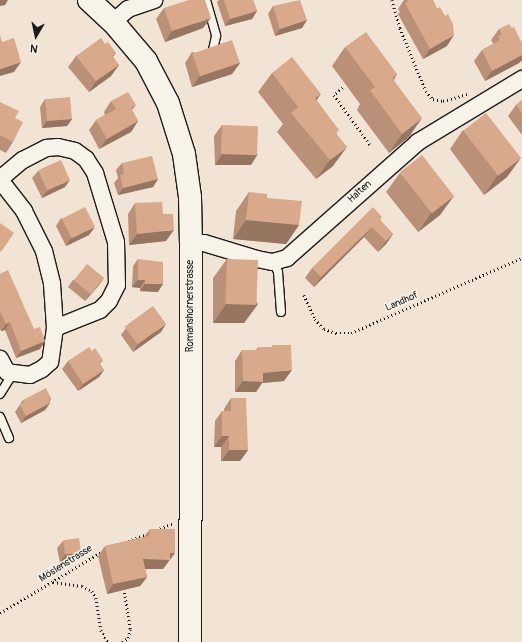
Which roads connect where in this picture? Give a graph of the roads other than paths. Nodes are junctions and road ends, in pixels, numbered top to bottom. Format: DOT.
graph roads {
  1 [pos="89,0"];
  2 [pos="154,0"];
  3 [pos="206,0"];
  4 [pos="113,22"];
  5 [pos="212,50"];
  6 [pos="522,79"];
  7 [pos="0,179"];
  8 [pos="191,243"];
  9 [pos="273,262"];
  10 [pos="281,312"];
  11 [pos="55,328"];
  12 [pos="0,359"];
  13 [pos="13,373"];
  14 [pos="0,394"];
  15 [pos="0,417"];
  16 [pos="9,438"];
  17 [pos="190,642"];
  1 -- 4 [label="main road, Romanshornerstrasse"];
  2 -- 4 [label="street"];
  3 -- 5 [label="lane"];
  4 -- 8 [label="main road, Romanshornerstrasse"];
  6 -- 9 [label="street, Halten"];
  7 -- 11 [label="street"];
  7 -- 11 [label="street"];
  8 -- 9 [label="street"];
  8 -- 17 [label="main road, Romanshornerstrasse"];
  9 -- 10 [label="lane"];
  11 -- 13 [label="street"];
  12 -- 13 [label="street"];
  13 -- 14 [label="lane"];
  15 -- 16 [label="lane"];
}
